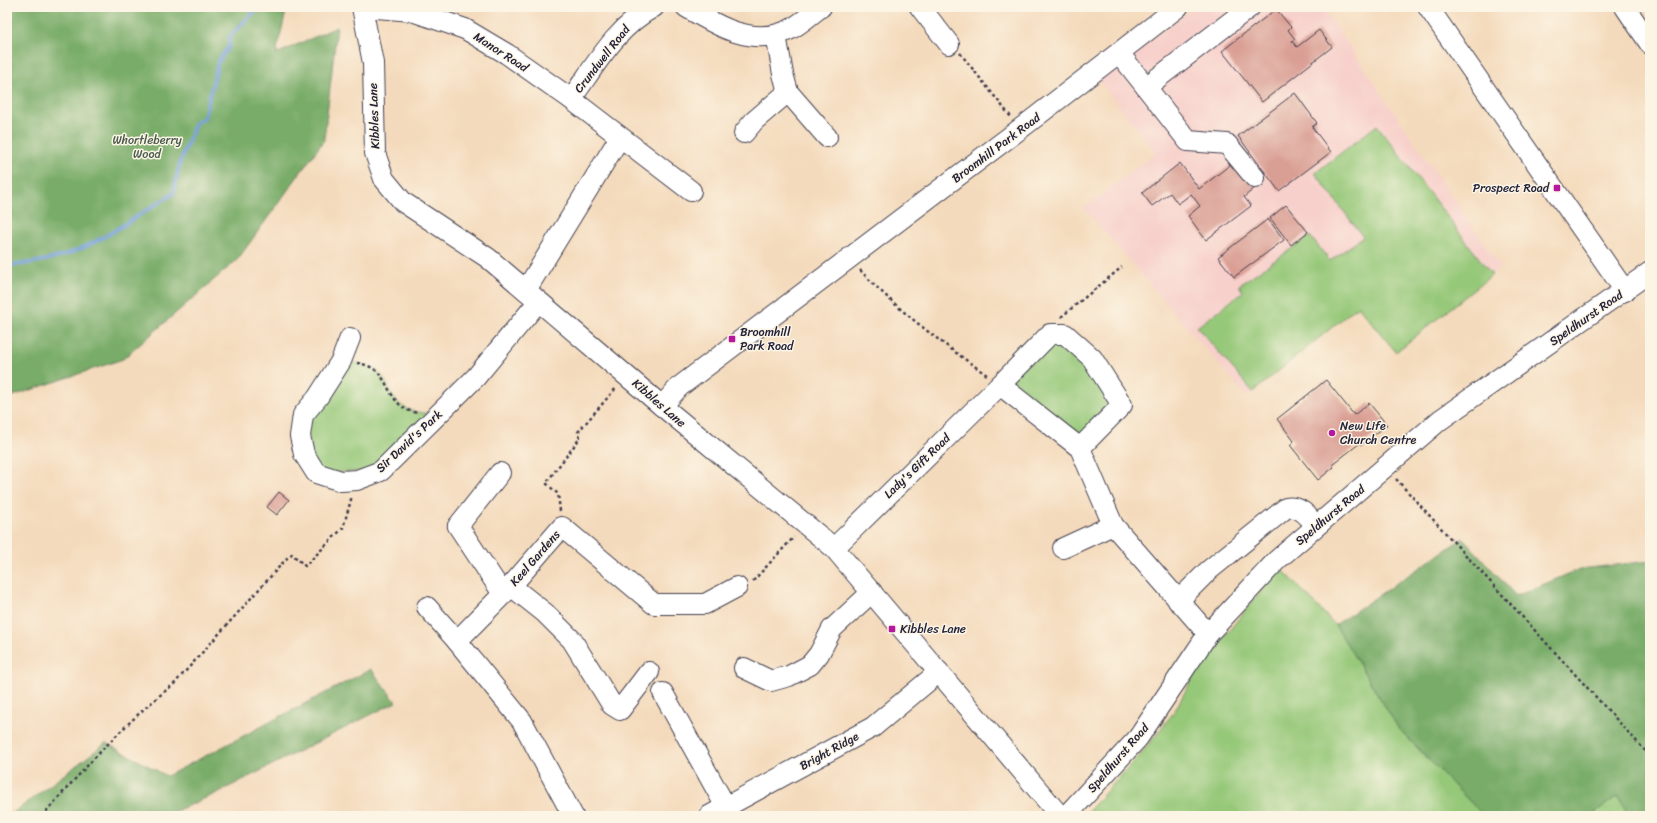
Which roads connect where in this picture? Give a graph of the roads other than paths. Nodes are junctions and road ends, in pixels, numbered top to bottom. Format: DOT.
graph roads {
  1 [pos="362,7"];
  2 [pos="365,7"];
  3 [pos="654,7"];
  4 [pos="686,7"];
  5 [pos="821,7"];
  6 [pos="920,7"];
  7 [pos="1178,7"];
  8 [pos="1250,7"];
  9 [pos="1428,7"];
  10 [pos="1625,7"];
  11 [pos="776,35"];
  12 [pos="950,44"];
  13 [pos="1650,44"];
  14 [pos="1119,52"];
  15 [pos="1146,86"];
  16 [pos="788,92"];
  17 [pos="571,99"];
  18 [pos="744,133"];
  19 [pos="620,137"];
  20 [pos="827,137"];
  21 [pos="1256,178"];
  22 [pos="692,191"];
  23 [pos="1650,272"];
  24 [pos="1625,291"];
  25 [pos="532,296"];
  26 [pos="350,338"];
  27 [pos="1000,385"];
  28 [pos="662,406"];
  29 [pos="1080,448"];
  30 [pos="500,473"];
  31 [pos="1113,525"];
  32 [pos="1316,526"];
  33 [pos="834,548"];
  34 [pos="1063,548"];
  35 [pos="737,587"];
  36 [pos="507,590"];
  37 [pos="872,592"];
  38 [pos="1178,601"];
  39 [pos="427,607"];
  40 [pos="1208,634"];
  41 [pos="457,641"];
  42 [pos="744,668"];
  43 [pos="649,672"];
  44 [pos="939,672"];
  45 [pos="663,693"];
  46 [pos="726,807"];
  47 [pos="573,816"];
  48 [pos="709,816"];
  49 [pos="1060,816"];
  50 [pos="1066,816"];
  1 -- 25 [label="street, Kibbles Lane"];
  2 -- 17 [label="street, Manor Road"];
  3 -- 17 [label="street, Crundwell Road"];
  4 -- 11 [label="street"];
  5 -- 11 [label="street"];
  6 -- 12 [label="street"];
  7 -- 14 [label="street, Broomhill Park Road"];
  8 -- 15 [label="street"];
  9 -- 24 [label="street"];
  10 -- 13 [label="street"];
  11 -- 16 [label="street"];
  14 -- 15 [label="street"];
  14 -- 28 [label="street, Broomhill Park Road"];
  15 -- 21 [label="street"];
  16 -- 18 [label="street"];
  16 -- 20 [label="street"];
  17 -- 19 [label="street, Manor Road"];
  19 -- 22 [label="street, Manor Road"];
  19 -- 25 [label="street"];
  23 -- 24 [label="street, Speldhurst Road"];
  24 -- 32 [label="street, Speldhurst Road"];
  25 -- 26 [label="street, Sir David's Park"];
  25 -- 28 [label="street, Kibbles Lane"];
  27 -- 29 [label="street"];
  27 -- 29 [label="street, Lady's Gift Road"];
  27 -- 33 [label="street, Lady's Gift Road"];
  28 -- 33 [label="street, Kibbles Lane"];
  29 -- 31 [label="street"];
  30 -- 36 [label="street"];
  31 -- 34 [label="street"];
  31 -- 38 [label="street"];
  32 -- 38 [label="street"];
  32 -- 40 [label="street, Speldhurst Road"];
  33 -- 37 [label="street, Kibbles Lane"];
  35 -- 36 [label="street, Keel Gardens"];
  36 -- 41 [label="street, Keel Gardens"];
  36 -- 43 [label="street"];
  37 -- 42 [label="street"];
  37 -- 44 [label="street, Kibbles Lane"];
  38 -- 40 [label="street"];
  39 -- 41 [label="street"];
  40 -- 50 [label="street, Speldhurst Road"];
  41 -- 47 [label="street"];
  44 -- 46 [label="street, Bright Ridge"];
  44 -- 49 [label="street, Kibbles Lane"];
  45 -- 46 [label="street"];
  46 -- 48 [label="street, Bright Ridge"];
}
